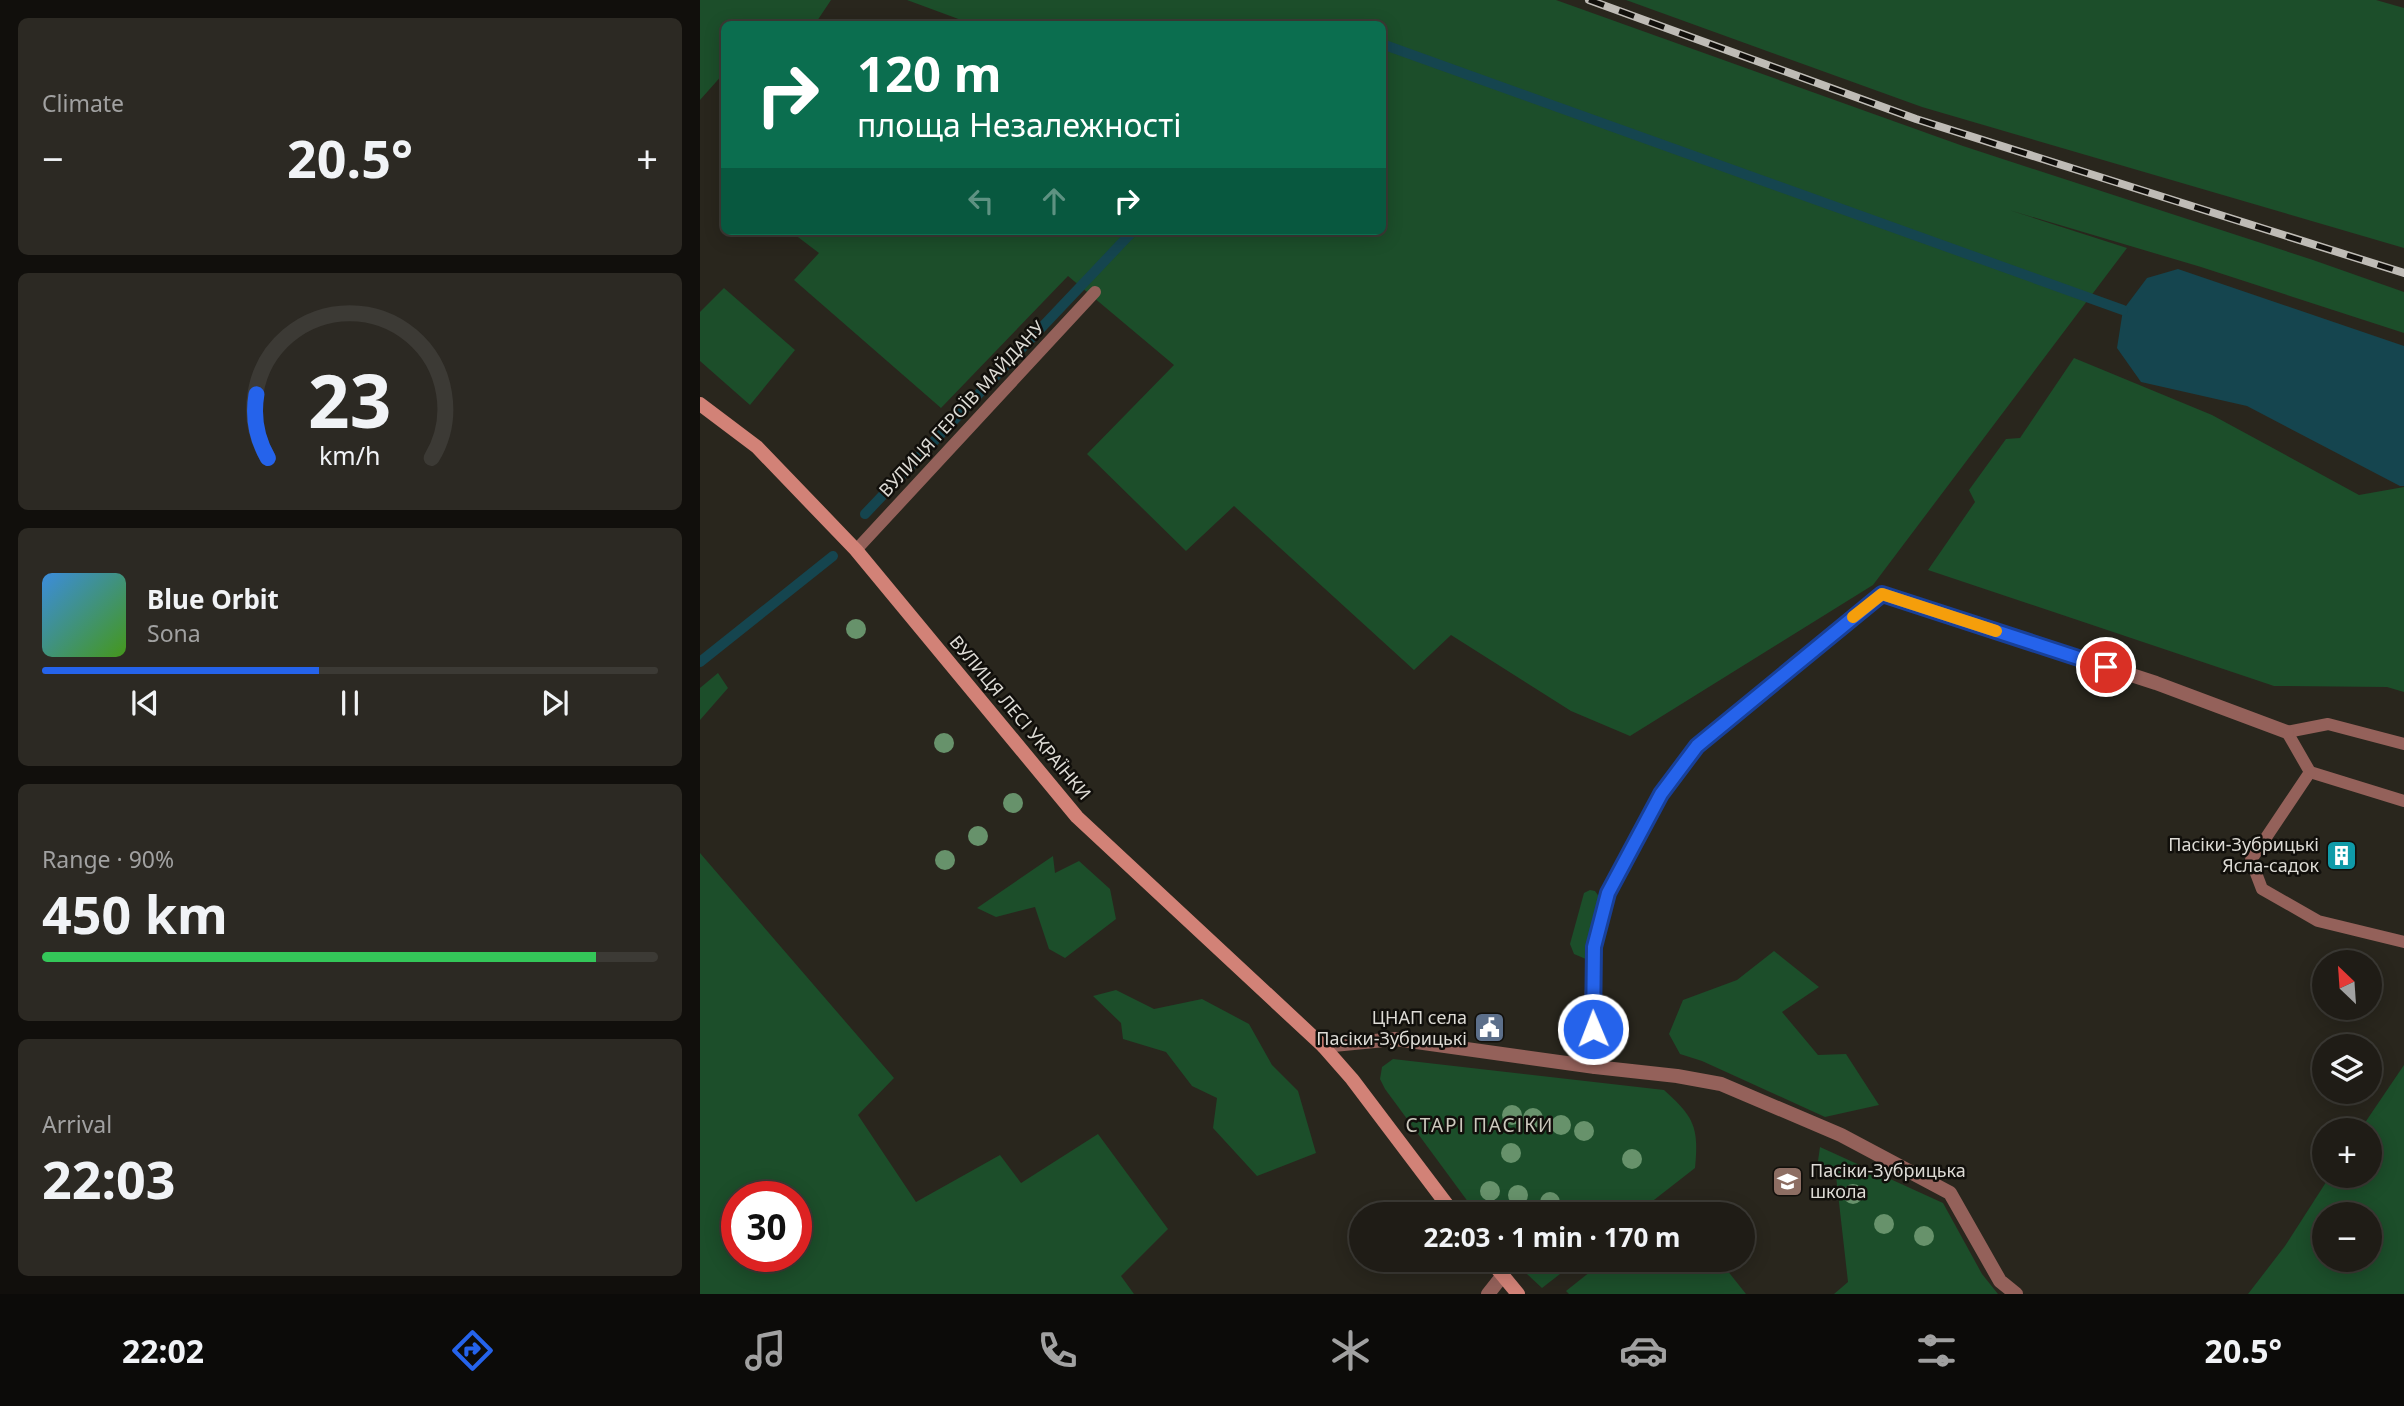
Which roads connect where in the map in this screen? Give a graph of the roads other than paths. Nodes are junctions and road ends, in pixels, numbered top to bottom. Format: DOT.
graph roads {
  1 [pos="1095,292"];
  2 [pos="700,404"];
  3 [pos="856,550"];
  4 [pos="2287,732"];
  5 [pos="2404,744"];
  6 [pos="2309,772"];
  7 [pos="2404,801"];
  8 [pos="2404,942"];
  9 [pos="1323,1046"];
  10 [pos="1595,1067"];
  11 [pos="1445,1202"];
  12 [pos="1500,1272"];
  13 [pos="1503,1275"];
  14 [pos="1488,1294"];
  15 [pos="1517,1294"];
  16 [pos="2016,1294"];
  1 -- 3 [label="lane, ВУЛИЦЯ ГЕРОЇВ МАЙДАНУ"];
  2 -- 3 [label="main road, ВУЛИЦЯ ЛЕСІ УКРАЇНКИ"];
  3 -- 9 [label="main road, ВУЛИЦЯ ЛЕСІ УКРАЇНКИ"];
  4 -- 5 [label="lane"];
  4 -- 6 [label="lane"];
  4 -- 10 [label="street"];
  6 -- 7 [label="lane"];
  6 -- 8 [label="lane"];
  9 -- 10 [label="street"];
  9 -- 11 [label="main road, ВУЛИЦЯ ЛЕСІ УКРАЇНКИ"];
  10 -- 16 [label="street"];
  12 -- 13 [label="main road"];
  13 -- 14 [label="street"];
  13 -- 15 [label="main road"];
}
